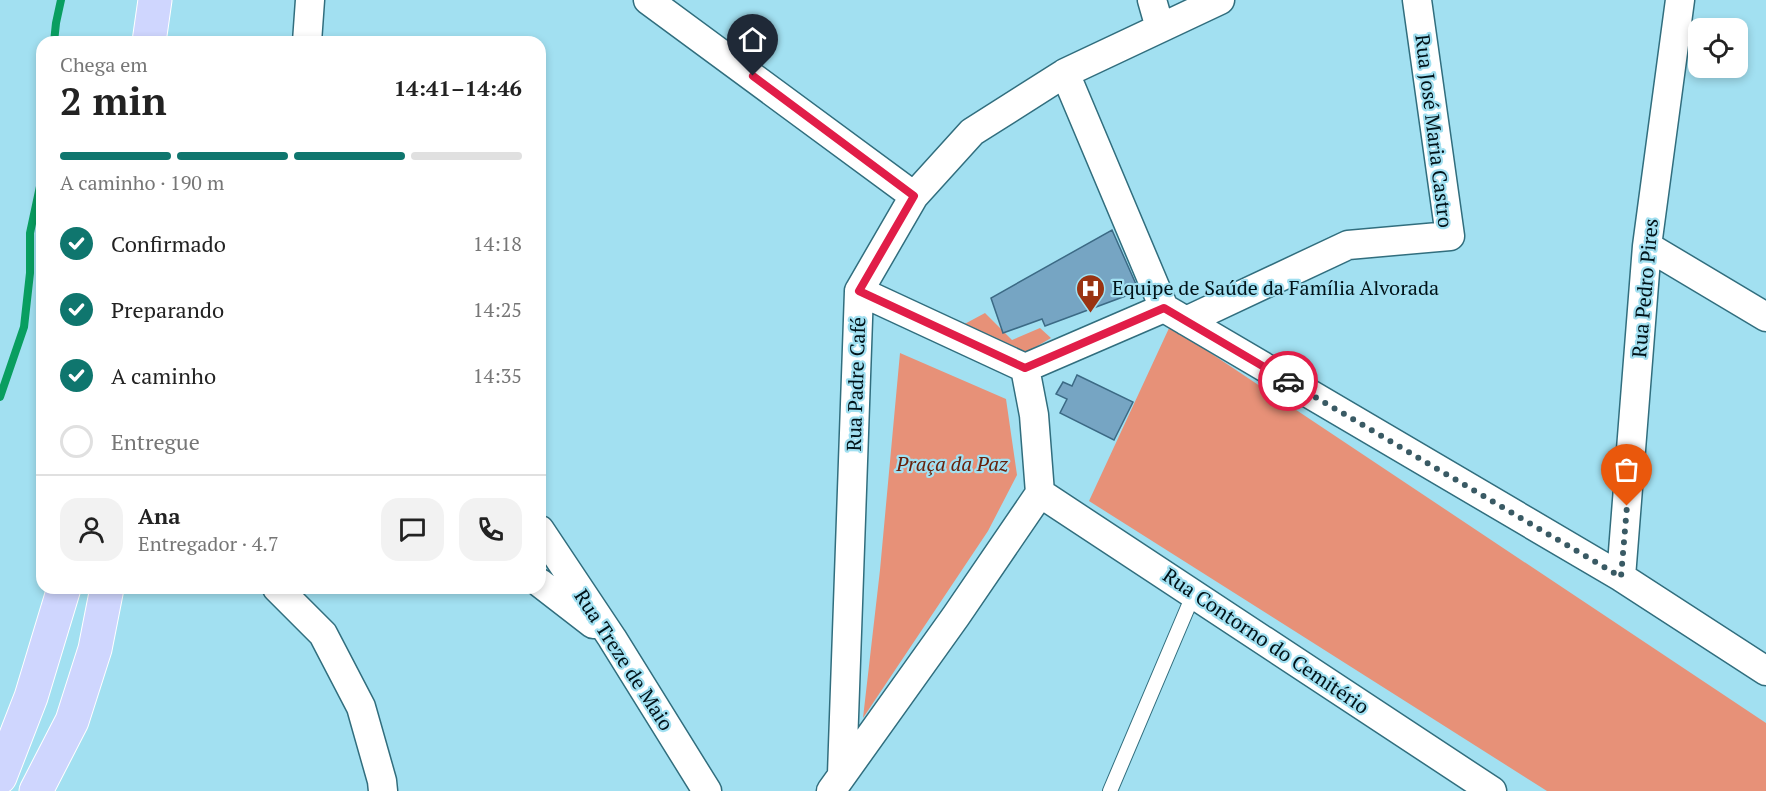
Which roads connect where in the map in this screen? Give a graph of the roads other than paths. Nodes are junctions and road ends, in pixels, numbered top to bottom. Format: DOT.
graph roads {
  1 [pos="155,0"];
  2 [pos="310,0"];
  3 [pos="648,0"];
  4 [pos="1152,0"];
  5 [pos="1220,0"];
  6 [pos="1417,0"];
  7 [pos="1680,0"];
  8 [pos="1160,28"];
  9 [pos="150,36"];
  10 [pos="307,36"];
  11 [pos="1065,73"];
  12 [pos="914,196"];
  13 [pos="1647,246"];
  14 [pos="859,291"];
  15 [pos="1175,314"];
  16 [pos="1766,317"];
  17 [pos="1025,368"];
  18 [pos="1040,493"];
  19 [pos="546,539"];
  20 [pos="1621,577"];
  21 [pos="546,588"];
  22 [pos="1194,593"];
  23 [pos="62,594"];
  24 [pos="106,594"];
  25 [pos="283,594"];
  26 [pos="612,638"];
  27 [pos="1766,670"];
  28 [pos="0,777"];
  29 [pos="837,782"];
  30 [pos="36,791"];
  31 [pos="383,791"];
  32 [pos="707,791"];
  33 [pos="1110,791"];
  34 [pos="1492,791"];
  1 -- 9 [label="main road"];
  2 -- 10 [label="street"];
  3 -- 12 [label="street"];
  4 -- 8 [label="street"];
  5 -- 8 [label="street, Rua Padre Café"];
  6 -- 15 [label="street, Rua José Maria Castro"];
  7 -- 13 [label="street, Rua Pedro Pires"];
  8 -- 11 [label="street, Rua Padre Café"];
  11 -- 12 [label="street, Rua Padre Café"];
  11 -- 15 [label="street"];
  12 -- 14 [label="street, Rua Padre Café"];
  13 -- 16 [label="street"];
  13 -- 20 [label="street, Rua Pedro Pires"];
  14 -- 17 [label="street"];
  14 -- 29 [label="street, Rua Padre Café"];
  15 -- 17 [label="street"];
  15 -- 20 [label="street"];
  17 -- 18 [label="street"];
  18 -- 22 [label="street, Rua Contorno do Cemitério"];
  18 -- 29 [label="street"];
  19 -- 26 [label="street, Rua Treze de Maio"];
  20 -- 27 [label="street"];
  21 -- 26 [label="street"];
  22 -- 33 [label="lane"];
  22 -- 34 [label="street, Rua Contorno do Cemitério"];
  23 -- 28 [label="main road"];
  24 -- 30 [label="main road"];
  25 -- 31 [label="street"];
  26 -- 32 [label="street, Rua Treze de Maio"];
}
